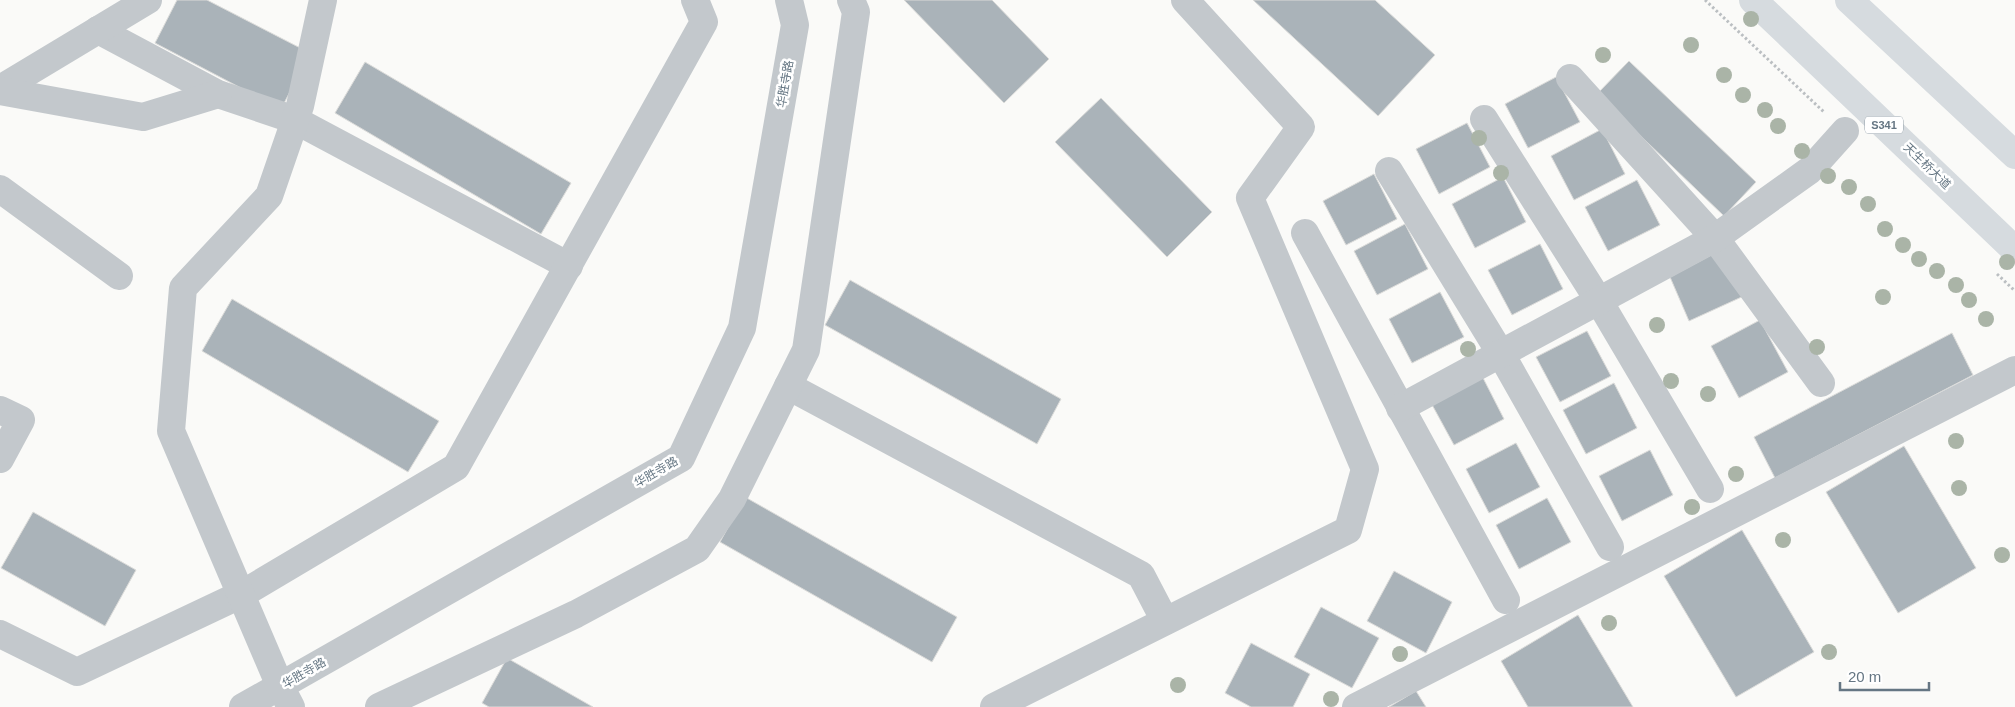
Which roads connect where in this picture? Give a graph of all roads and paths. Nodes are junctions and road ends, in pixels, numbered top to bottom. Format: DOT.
graph roads {
  1 [pos="148,0"];
  2 [pos="323,0"];
  3 [pos="695,0"];
  4 [pos="789,0"];
  5 [pos="851,0"];
  6 [pos="1185,0"];
  7 [pos="1753,0"];
  8 [pos="1849,0"];
  9 [pos="98,30"];
  10 [pos="1570,78"];
  11 [pos="0,90"];
  12 [pos="218,94"];
  13 [pos="1484,119"];
  14 [pos="295,120"];
  15 [pos="1845,132"];
  16 [pos="2015,155"];
  17 [pos="1389,171"];
  18 [pos="0,189"];
  19 [pos="1305,233"];
  20 [pos="1714,238"];
  21 [pos="2015,250"];
  22 [pos="568,266"];
  23 [pos="118,276"];
  24 [pos="1599,301"];
  25 [pos="1501,354"];
  26 [pos="2015,370"];
  27 [pos="1821,384"];
  28 [pos="788,386"];
  29 [pos="1400,408"];
  30 [pos="0,410"];
  31 [pos="0,459"];
  32 [pos="1710,490"];
  33 [pos="1610,547"];
  34 [pos="242,594"];
  35 [pos="1506,600"];
  36 [pos="1165,621"];
  37 [pos="0,634"];
  38 [pos="286,697"];
  39 [pos="243,707"];
  40 [pos="379,707"];
  41 [pos="994,707"];
  42 [pos="1356,707"];
  1 -- 9 [label="street"];
  2 -- 14 [label="street"];
  3 -- 22 [label="street"];
  4 -- 38 [label="street, 华胜寺路"];
  5 -- 28 [label="street"];
  6 -- 36 [label="street"];
  7 -- 21 [label="main road, 天生桥大道 / S341"];
  8 -- 16 [label="main road"];
  9 -- 11 [label="street"];
  9 -- 12 [label="street"];
  10 -- 20 [label="street"];
  11 -- 12 [label="street"];
  12 -- 14 [label="street"];
  13 -- 24 [label="street"];
  14 -- 22 [label="street"];
  14 -- 34 [label="street"];
  15 -- 20 [label="street"];
  17 -- 25 [label="street"];
  18 -- 23 [label="street"];
  19 -- 29 [label="street"];
  20 -- 24 [label="street"];
  20 -- 27 [label="street"];
  22 -- 34 [label="street"];
  24 -- 25 [label="street"];
  24 -- 32 [label="street"];
  25 -- 29 [label="street"];
  25 -- 33 [label="street"];
  26 -- 42 [label="street"];
  28 -- 36 [label="street"];
  28 -- 40 [label="street"];
  29 -- 35 [label="street"];
  30 -- 31 [label="street"];
  34 -- 37 [label="street"];
  34 -- 38 [label="street"];
  36 -- 41 [label="street"];
  38 -- 39 [label="street, 华胜寺路"];
}
